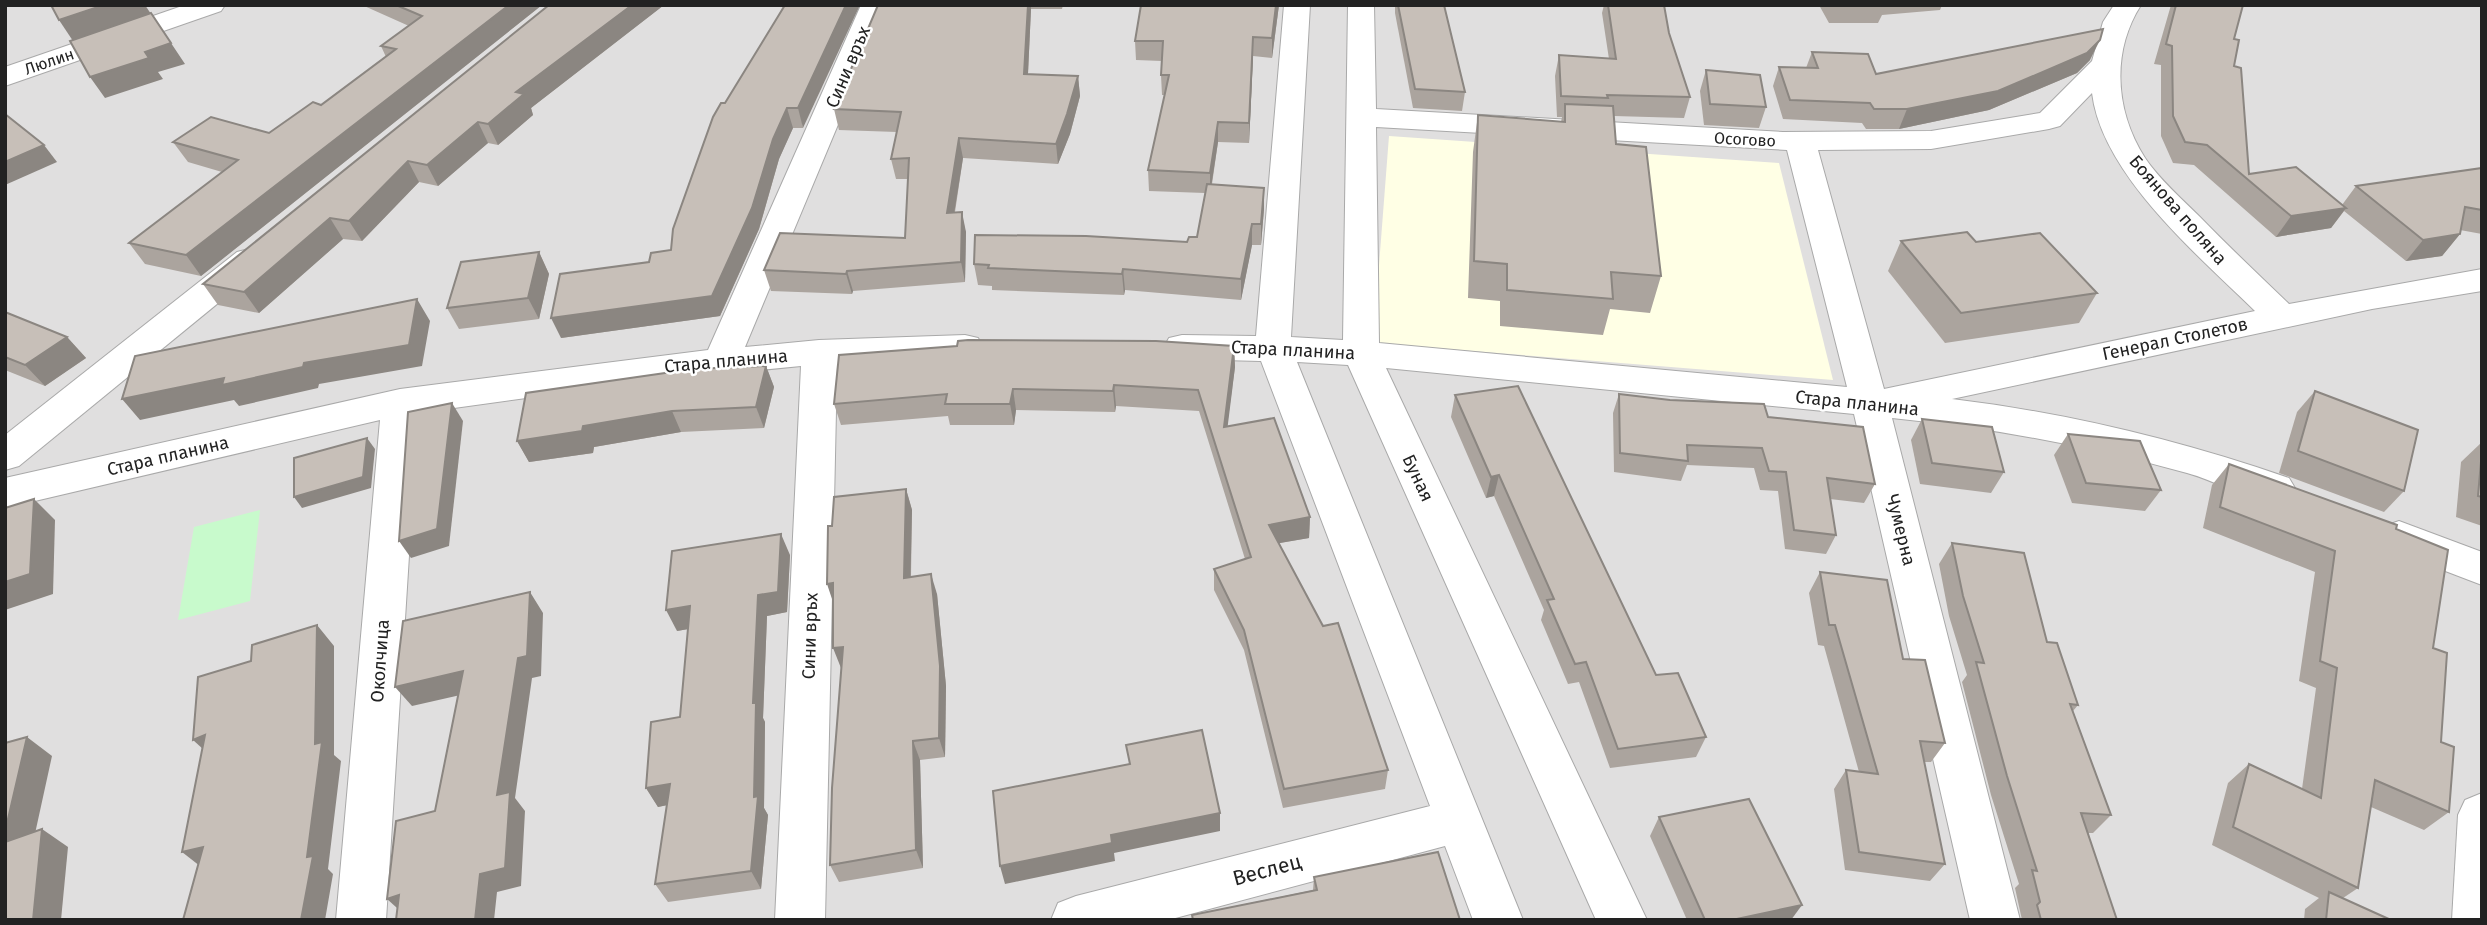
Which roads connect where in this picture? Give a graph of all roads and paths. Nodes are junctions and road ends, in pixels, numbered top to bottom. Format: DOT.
graph roads {
  1 [pos="212,5"];
  2 [pos="875,5"];
  3 [pos="1297,5"];
  4 [pos="1361,5"];
  5 [pos="2129,5"];
  6 [pos="2103,66"];
  7 [pos="5,76"];
  8 [pos="1363,117"];
  9 [pos="1800,141"];
  10 [pos="274,239"];
  11 [pos="2482,280"];
  12 [pos="2282,317"];
  13 [pos="1273,346"];
  14 [pos="999,347"];
  15 [pos="1150,347"];
  16 [pos="819,352"];
  17 [pos="1361,354"];
  18 [pos="721,361"];
  19 [pos="400,402"];
  20 [pos="1869,403"];
  21 [pos="5,456"];
  22 [pos="5,494"];
  23 [pos="2314,503"];
  24 [pos="2365,524"];
  25 [pos="2482,569"];
  26 [pos="2482,815"];
  27 [pos="1459,820"];
  28 [pos="361,920"];
  29 [pos="800,920"];
  30 [pos="1076,920"];
  31 [pos="1498,920"];
  32 [pos="1622,920"];
  33 [pos="1995,920"];
  34 [pos="2477,920"];
  1 -- 7 [label="street, Люлин"];
  2 -- 18 [label="street, Сини връх"];
  3 -- 13 [label="street"];
  4 -- 8 [label="street, Буная"];
  5 -- 6 [label="street, Боянова поляна"];
  6 -- 9 [label="street, Осогово"];
  6 -- 12 [label="street, Боянова поляна"];
  8 -- 9 [label="street, Осогово"];
  8 -- 17 [label="street, Буная"];
  9 -- 20 [label="street, Чумерна"];
  10 -- 21 [label="street"];
  11 -- 12 [label="street, Генерал Столетов"];
  12 -- 20 [label="street, Генерал Столетов"];
  13 -- 15 [label="street, Стара планина"];
  13 -- 17 [label="street, Стара планина"];
  13 -- 27 [label="street"];
  14 -- 16 [label="street, Стара планина"];
  16 -- 18 [label="street, Стара планина"];
  16 -- 29 [label="street, Сини връх"];
  17 -- 20 [label="street, Стара планина"];
  17 -- 32 [label="street, Буная"];
  18 -- 19 [label="street, Стара планина"];
  19 -- 22 [label="street, Стара планина"];
  19 -- 28 [label="street, Околчица"];
  20 -- 23 [label="street, Стара планина"];
  20 -- 33 [label="street, Чумерна"];
  24 -- 25 [label="street"];
  26 -- 34 [label="street"];
  27 -- 30 [label="street, Веслец"];
  27 -- 31 [label="street"];
}
